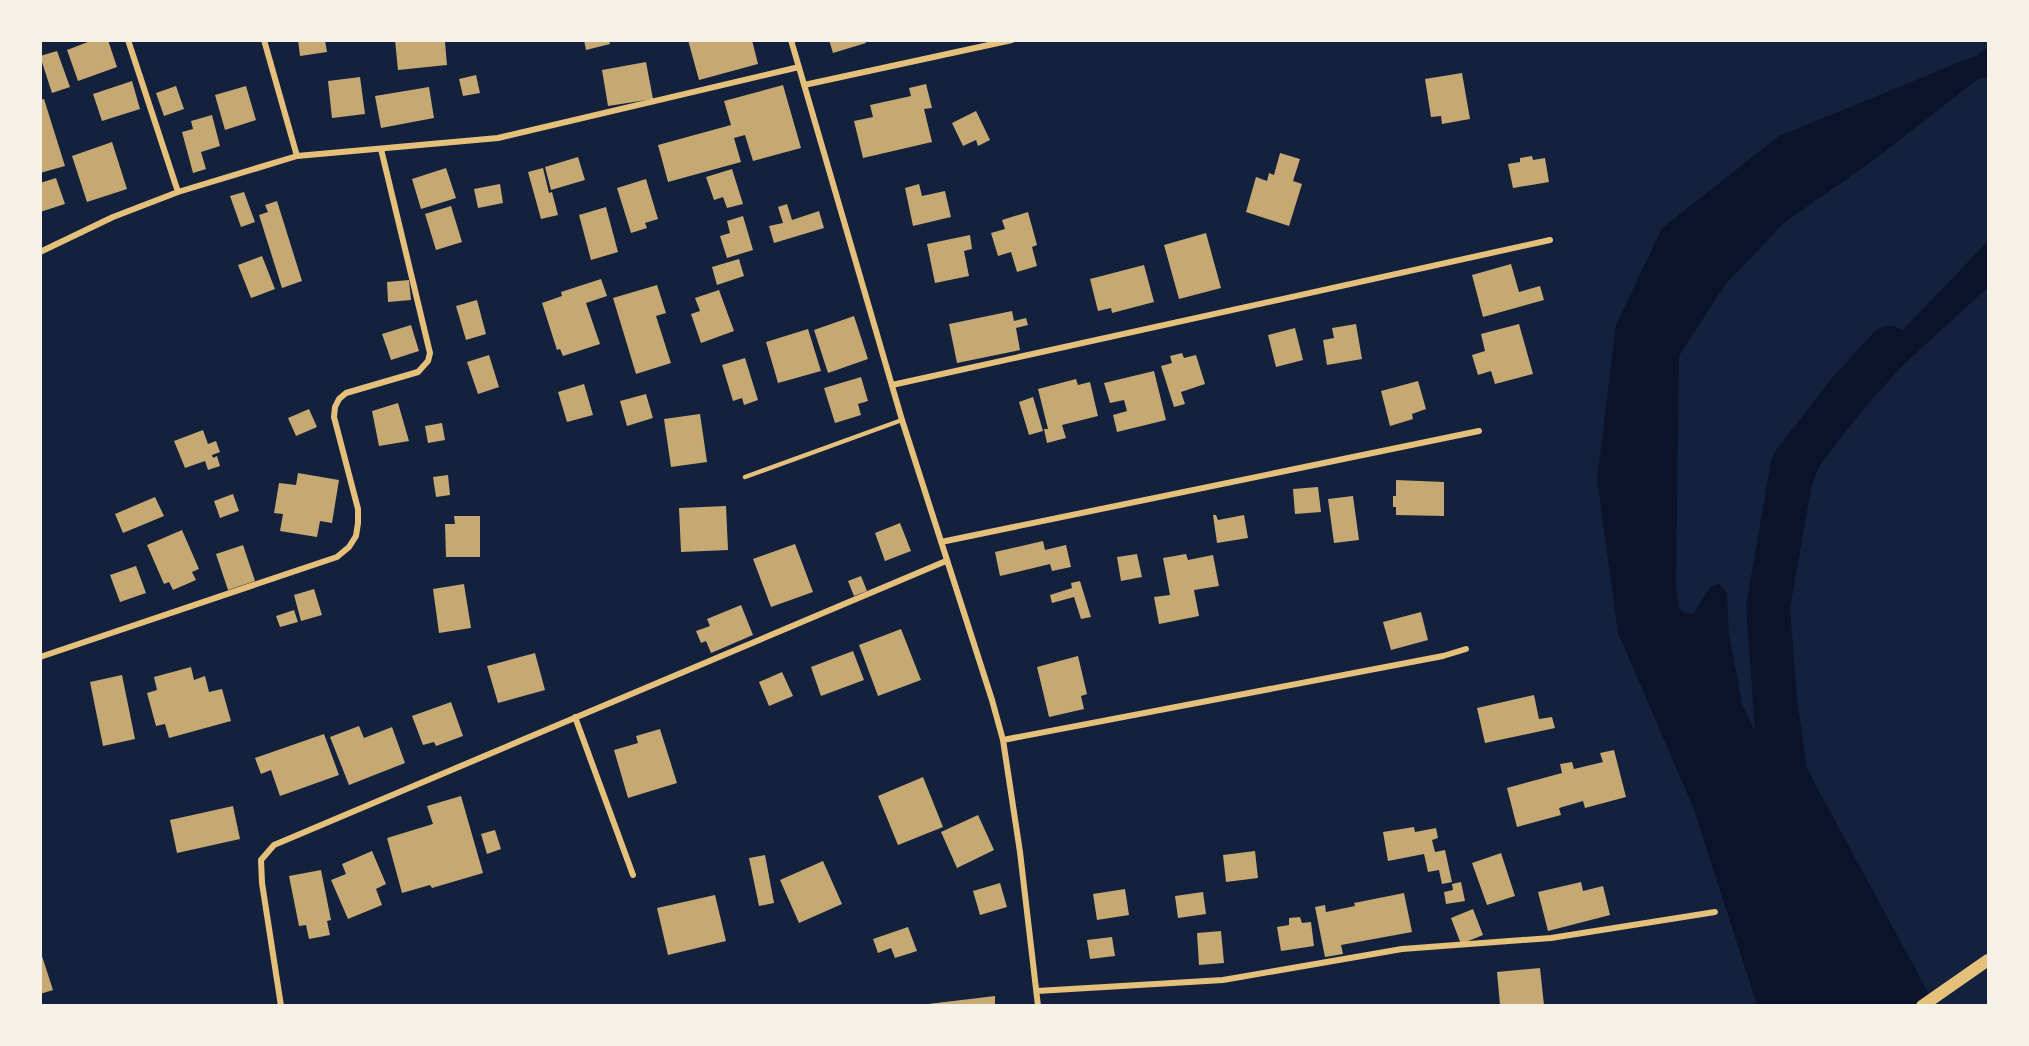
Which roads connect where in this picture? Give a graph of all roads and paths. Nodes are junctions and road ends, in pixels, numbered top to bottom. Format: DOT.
graph roads {
  1 [pos="128,40"];
  2 [pos="264,40"];
  3 [pos="791,40"];
  4 [pos="1012,40"];
  5 [pos="800,67"];
  6 [pos="804,85"];
  7 [pos="381,149"];
  8 [pos="297,156"];
  9 [pos="178,192"];
  10 [pos="1550,240"];
  11 [pos="40,252"];
  12 [pos="892,385"];
  13 [pos="902,420"];
  14 [pos="1479,432"];
  15 [pos="745,477"];
  16 [pos="941,542"];
  17 [pos="946,561"];
  18 [pos="1466,649"];
  19 [pos="40,657"];
  20 [pos="575,717"];
  21 [pos="1003,740"];
  22 [pos="633,875"];
  23 [pos="1715,912"];
  24 [pos="1989,960"];
  25 [pos="1037,991"];
  26 [pos="280,1005"];
  27 [pos="1038,1005"];
  28 [pos="1922,1005"];
  1 -- 9 [label="street"];
  2 -- 8 [label="street"];
  3 -- 5 [label="street"];
  4 -- 6 [label="street"];
  5 -- 6 [label="street"];
  5 -- 7 [label="street"];
  6 -- 12 [label="street"];
  7 -- 8 [label="street"];
  7 -- 19 [label="street"];
  8 -- 9 [label="street"];
  9 -- 11 [label="street"];
  10 -- 12 [label="street"];
  12 -- 13 [label="street"];
  13 -- 15 [label="lane"];
  13 -- 16 [label="street"];
  14 -- 16 [label="street"];
  16 -- 17 [label="street"];
  17 -- 20 [label="street"];
  17 -- 21 [label="street"];
  18 -- 21 [label="street"];
  20 -- 22 [label="street"];
  20 -- 26 [label="street"];
  21 -- 25 [label="street"];
  23 -- 25 [label="street"];
  24 -- 28 [label="main road"];
  25 -- 27 [label="street"];
}
